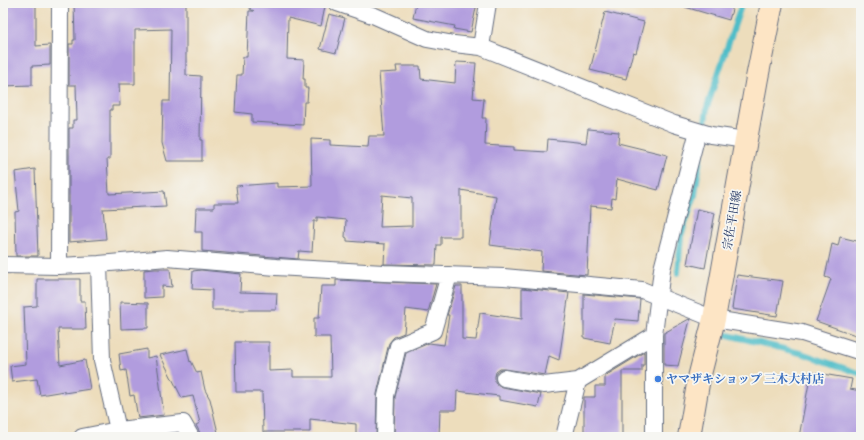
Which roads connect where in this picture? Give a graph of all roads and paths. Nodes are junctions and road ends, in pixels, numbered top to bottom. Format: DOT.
graph roads {
  1 [pos="60,3"];
  2 [pos="337,3"];
  3 [pos="488,3"];
  4 [pos="772,3"];
  5 [pos="481,47"];
  6 [pos="698,131"];
  7 [pos="746,140"];
  8 [pos="99,264"];
  9 [pos="3,265"];
  10 [pos="59,266"];
  11 [pos="449,275"];
  12 [pos="658,296"];
  13 [pos="714,319"];
  14 [pos="654,335"];
  15 [pos="861,352"];
  16 [pos="504,378"];
  17 [pos="578,381"];
  18 [pos="117,433"];
  19 [pos="82,437"];
  20 [pos="191,437"];
  21 [pos="385,437"];
  22 [pos="564,437"];
  23 [pos="654,437"];
  24 [pos="689,437"];
  1 -- 10 [label="street"];
  2 -- 5 [label="street"];
  3 -- 5 [label="street"];
  4 -- 7 [label="main road, 宗佐平田線"];
  5 -- 6 [label="street"];
  6 -- 7 [label="street"];
  6 -- 12 [label="street"];
  7 -- 13 [label="main road, 宗佐平田線"];
  8 -- 10 [label="street"];
  8 -- 11 [label="street"];
  8 -- 18 [label="street"];
  9 -- 10 [label="street"];
  11 -- 12 [label="street"];
  11 -- 21 [label="street"];
  12 -- 13 [label="street"];
  12 -- 14 [label="street"];
  13 -- 15 [label="street"];
  13 -- 24 [label="main road, 宗佐平田線"];
  14 -- 17 [label="street"];
  14 -- 23 [label="street"];
  16 -- 17 [label="street"];
  17 -- 22 [label="street"];
  18 -- 19 [label="street"];
  18 -- 20 [label="street"];
}
